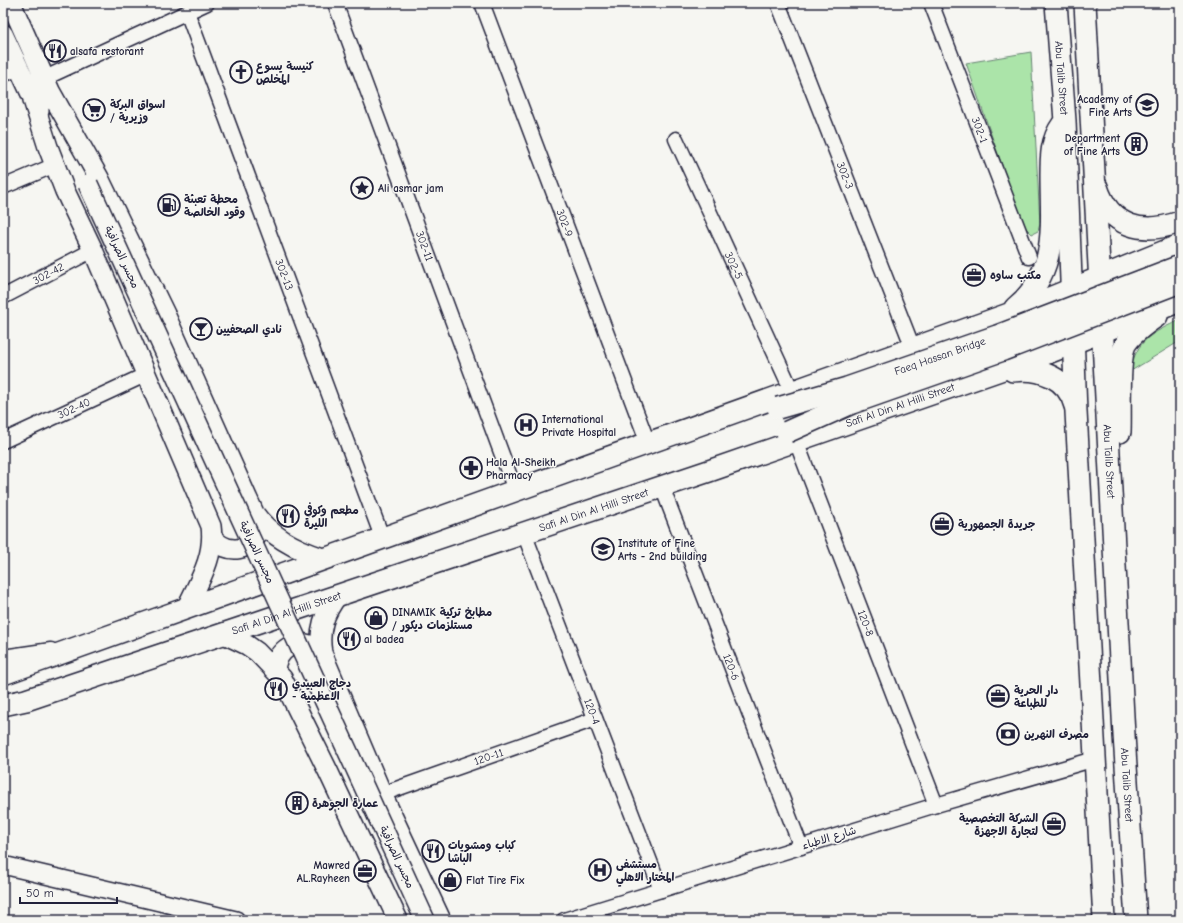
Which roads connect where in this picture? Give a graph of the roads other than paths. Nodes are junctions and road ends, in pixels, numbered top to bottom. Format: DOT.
graph roads {
  1 [pos="10,3"];
  2 [pos="207,3"];
  3 [pos="335,3"];
  4 [pos="482,3"];
  5 [pos="778,3"];
  6 [pos="930,3"];
  7 [pos="1056,3"];
  8 [pos="1086,3"];
  9 [pos="187,12"];
  10 [pos="3,34"];
  11 [pos="10,71"];
  12 [pos="48,85"];
  13 [pos="33,100"];
  14 [pos="1065,121"];
  15 [pos="676,139"];
  16 [pos="55,164"];
  17 [pos="1094,177"];
  18 [pos="3,186"];
  19 [pos="83,186"];
  20 [pos="1180,222"];
  21 [pos="1180,245"];
  22 [pos="93,250"];
  23 [pos="1029,258"];
  24 [pos="1134,265"];
  25 [pos="1180,266"];
  26 [pos="1099,278"];
  27 [pos="1180,282"];
  28 [pos="1071,289"];
  29 [pos="3,297"];
  30 [pos="1178,302"];
  31 [pos="1011,313"];
  32 [pos="1147,313"];
  33 [pos="1102,331"];
  34 [pos="1073,343"];
  35 [pos="913,348"];
  36 [pos="1035,358"];
  37 [pos="145,375"];
  38 [pos="987,375"];
  39 [pos="792,391"];
  40 [pos="1076,412"];
  41 [pos="693,426"];
  42 [pos="791,436"];
  43 [pos="3,441"];
  44 [pos="648,442"];
  45 [pos="709,471"];
  46 [pos="1110,475"];
  47 [pos="662,487"];
  48 [pos="515,490"];
  49 [pos="260,521"];
  50 [pos="524,533"];
  51 [pos="212,537"];
  52 [pos="382,537"];
  53 [pos="323,558"];
  54 [pos="338,595"];
  55 [pos="187,607"];
  56 [pos="224,634"];
  57 [pos="322,653"];
  58 [pos="7,667"];
  59 [pos="274,669"];
  60 [pos="3,705"];
  61 [pos="595,719"];
  62 [pos="1095,759"];
  63 [pos="382,794"];
  64 [pos="936,805"];
  65 [pos="1130,836"];
  66 [pos="1099,837"];
  67 [pos="801,847"];
  68 [pos="3,865"];
  69 [pos="661,890"];
  70 [pos="438,917"];
  71 [pos="234,920"];
  72 [pos="398,920"];
  73 [pos="413,920"];
  74 [pos="564,920"];
  75 [pos="1104,920"];
  76 [pos="1136,920"];
  1 -- 12 [label="main road"];
  2 -- 9 [label="street"];
  3 -- 48 [label="street, 302-11"];
  4 -- 44 [label="street, 302-9"];
  5 -- 35 [label="street, 302-3"];
  6 -- 23 [label="street, 302-1"];
  7 -- 14 [label="main road, Abu Talib Street"];
  8 -- 17 [label="main road, Abu Talib Street"];
  9 -- 12 [label="street"];
  9 -- 52 [label="street, 302-13"];
  10 -- 11 [label="main road"];
  11 -- 13 [label="main road"];
  12 -- 19 [label="main road"];
  12 -- 49 [label="main road"];
  13 -- 16 [label="main road"];
  13 -- 19 [label="main road"];
  14 -- 28 [label="main road, Abu Talib Street"];
  14 -- 31 [label="main road"];
  15 -- 39 [label="street, 302-5"];
  16 -- 18 [label="street"];
  16 -- 22 [label="main road"];
  17 -- 20 [label="main road"];
  17 -- 26 [label="main road, Abu Talib Street"];
  19 -- 70 [label="main road, مجسر الصرافية, bridge"];
  19 -- 73 [label="main road, مجسر الصرافية"];
  21 -- 24 [label="main road"];
  22 -- 29 [label="street, 302-42"];
  22 -- 37 [label="main road"];
  24 -- 26 [label="main road"];
  24 -- 32 [label="main road"];
  25 -- 41 [label="main road, Faeq Hassan Bridge, bridge"];
  26 -- 28 [label="main road"];
  26 -- 33 [label="main road, Abu Talib Street"];
  27 -- 42 [label="main road, Faeq Hassan Bridge, bridge"];
  28 -- 31 [label="main road"];
  28 -- 34 [label="main road, Abu Talib Street"];
  30 -- 32 [label="main road, Safi Al Din Al Hilli Street"];
  30 -- 46 [label="main road"];
  31 -- 35 [label="main road"];
  31 -- 36 [label="main road"];
  32 -- 33 [label="main road, Safi Al Din Al Hilli Street"];
  33 -- 34 [label="main road, Safi Al Din Al Hilli Street"];
  33 -- 46 [label="main road, Abu Talib Street"];
  34 -- 36 [label="main road, Safi Al Din Al Hilli Street"];
  34 -- 40 [label="main road, Abu Talib Street"];
  35 -- 39 [label="main road"];
  36 -- 38 [label="main road, Safi Al Din Al Hilli Street"];
  37 -- 43 [label="street, 302-40"];
  37 -- 51 [label="main road"];
  38 -- 40 [label="main road"];
  38 -- 42 [label="main road, Safi Al Din Al Hilli Street"];
  39 -- 41 [label="main road"];
  40 -- 62 [label="main road, Abu Talib Street"];
  41 -- 44 [label="main road"];
  42 -- 45 [label="main road, Faeq Hassan Bridge"];
  42 -- 64 [label="street, 120-8"];
  44 -- 48 [label="main road"];
  45 -- 47 [label="main road, Safi Al Din Al Hilli Street"];
  46 -- 65 [label="main road, Abu Talib Street"];
  47 -- 50 [label="main road, Safi Al Din Al Hilli Street"];
  47 -- 67 [label="street, 120-6"];
  48 -- 52 [label="main road"];
  49 -- 51 [label="main road"];
  49 -- 53 [label="main road"];
  50 -- 54 [label="main road, Safi Al Din Al Hilli Street"];
  50 -- 61 [label="street, 120-4"];
  51 -- 55 [label="main road"];
  52 -- 53 [label="main road"];
  53 -- 55 [label="main road"];
  54 -- 56 [label="main road, Safi Al Din Al Hilli Street"];
  54 -- 57 [label="main road"];
  55 -- 58 [label="main road"];
  56 -- 59 [label="main road"];
  56 -- 60 [label="main road, Safi Al Din Al Hilli Street"];
  57 -- 59 [label="main road"];
  57 -- 63 [label="main road"];
  59 -- 72 [label="main road"];
  61 -- 63 [label="street, 120-11"];
  61 -- 69 [label="street, 120-4"];
  62 -- 64 [label="street, شارع الاطباء"];
  62 -- 66 [label="main road, Abu Talib Street"];
  63 -- 70 [label="main road"];
  64 -- 67 [label="street, شارع الاطباء"];
  65 -- 66 [label="main road"];
  65 -- 76 [label="main road, Abu Talib Street"];
  66 -- 75 [label="main road, Abu Talib Street"];
  67 -- 69 [label="street, شارع الاطباء"];
  68 -- 71 [label="street"];
  69 -- 74 [label="street, شارع الاطباء"];
}
